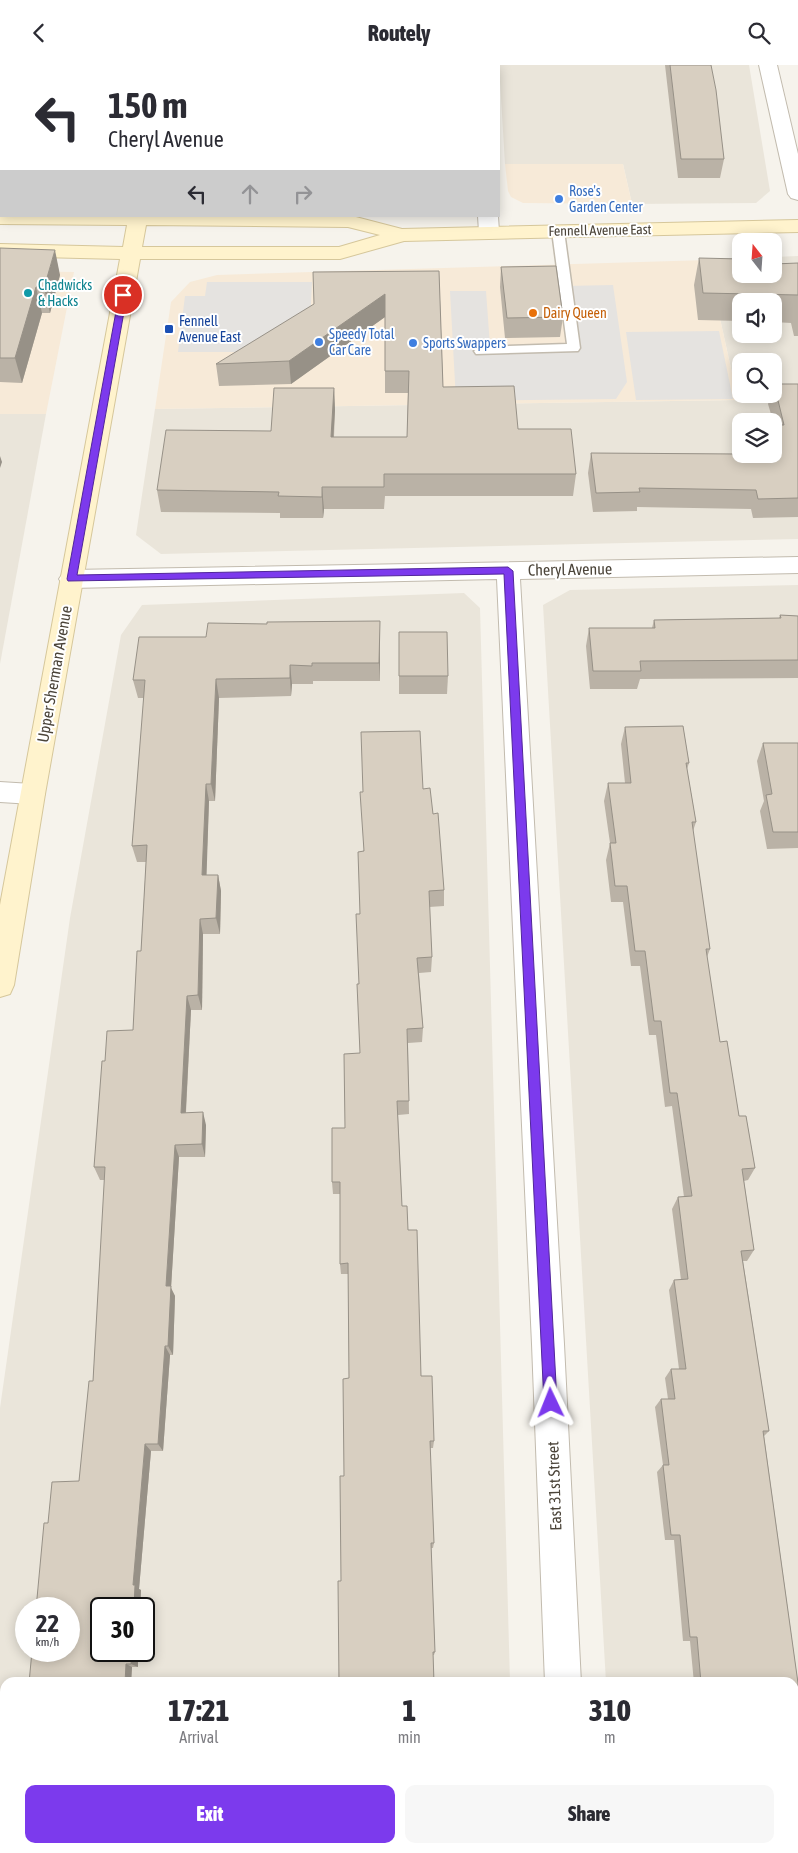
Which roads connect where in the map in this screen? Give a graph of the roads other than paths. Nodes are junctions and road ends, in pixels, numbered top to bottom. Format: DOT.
graph roads {
  1 [pos="768,65"];
  2 [pos="798,194"];
  3 [pos="0,218"];
  4 [pos="137,218"];
  5 [pos="488,224"];
  6 [pos="798,226"];
  7 [pos="558,231"];
  8 [pos="403,235"];
  9 [pos="0,250"];
  10 [pos="130,253"];
  11 [pos="480,351"];
  12 [pos="798,565"];
  13 [pos="508,571"];
  14 [pos="71,579"];
  15 [pos="0,792"];
  16 [pos="32,793"];
  17 [pos="0,985"];
  18 [pos="563,1677"];
  1 -- 2 [label="street"];
  3 -- 4 [label="main road, Fennell Avenue East"];
  4 -- 8 [label="main road, Fennell Avenue East"];
  4 -- 10 [label="main road, Upper Sherman Avenue"];
  5 -- 7 [label="main road, Fennell Avenue East"];
  5 -- 8 [label="main road, Fennell Avenue East"];
  6 -- 7 [label="main road, Fennell Avenue East"];
  7 -- 11 [label="lane"];
  8 -- 10 [label="main road, Fennell Avenue East"];
  9 -- 10 [label="main road, Fennell Avenue East"];
  10 -- 14 [label="main road, Upper Sherman Avenue"];
  12 -- 13 [label="street, Cheryl Avenue"];
  13 -- 14 [label="street, Cheryl Avenue"];
  13 -- 18 [label="street, East 31st Street"];
  14 -- 16 [label="main road, Upper Sherman Avenue"];
  15 -- 16 [label="street"];
  16 -- 17 [label="main road, Upper Sherman Avenue"];
}
